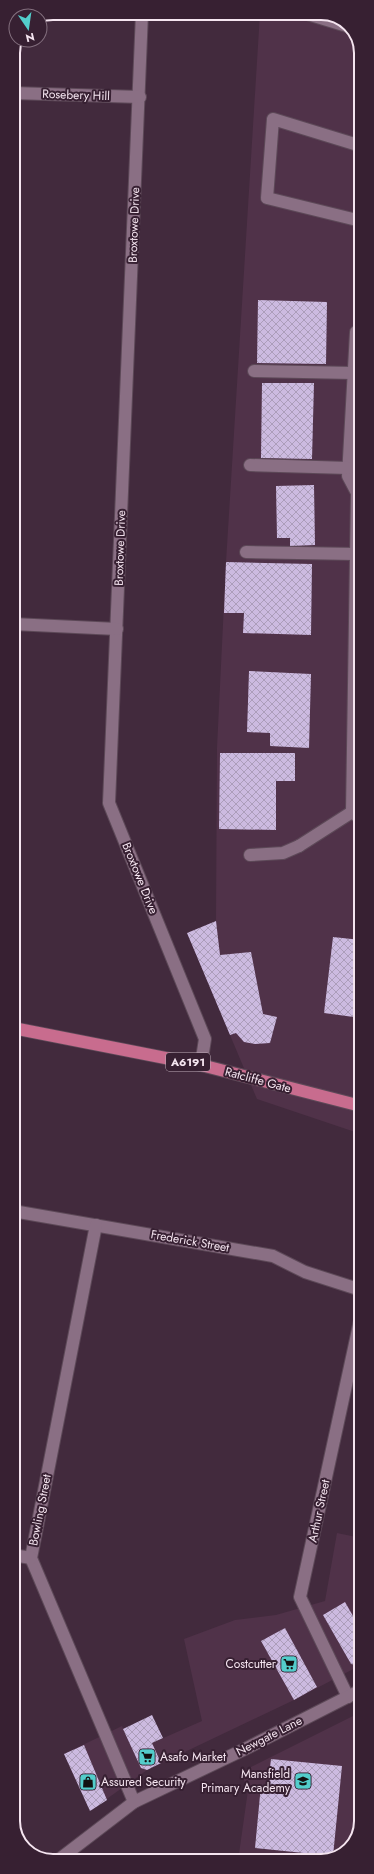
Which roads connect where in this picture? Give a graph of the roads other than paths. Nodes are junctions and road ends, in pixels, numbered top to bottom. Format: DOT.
graph roads {
  1 [pos="142,20"];
  2 [pos="20,93"];
  3 [pos="140,97"];
  4 [pos="354,144"];
  5 [pos="354,219"];
  6 [pos="354,359"];
  7 [pos="254,372"];
  8 [pos="353,373"];
  9 [pos="250,465"];
  10 [pos="348,468"];
  11 [pos="354,487"];
  12 [pos="246,552"];
  13 [pos="354,554"];
  14 [pos="20,624"];
  15 [pos="117,629"];
  16 [pos="354,817"];
  17 [pos="250,856"];
  18 [pos="20,1029"];
  19 [pos="201,1065"];
  20 [pos="354,1104"];
  21 [pos="20,1212"];
  22 [pos="96,1225"];
  23 [pos="354,1288"];
  24 [pos="354,1348"];
  25 [pos="20,1556"];
  26 [pos="31,1558"];
  27 [pos="354,1694"];
  28 [pos="348,1697"];
  29 [pos="134,1802"];
  30 [pos="66,1854"];
  1 -- 3 [label="street, Broxtowe Drive"];
  2 -- 3 [label="street, Rosebery Hill"];
  3 -- 15 [label="street, Broxtowe Drive"];
  4 -- 5 [label="street"];
  6 -- 8 [label="street"];
  7 -- 8 [label="street"];
  8 -- 10 [label="street"];
  9 -- 10 [label="street"];
  10 -- 11 [label="street"];
  12 -- 13 [label="street"];
  14 -- 15 [label="street"];
  15 -- 19 [label="street, Broxtowe Drive"];
  16 -- 17 [label="street"];
  18 -- 19 [label="main road, Ratcliffe Gate / A6191"];
  19 -- 20 [label="main road, Ratcliffe Gate / A6191"];
  21 -- 22 [label="street, Frederick Street"];
  22 -- 23 [label="street, Frederick Street"];
  22 -- 26 [label="street, Bowling Street"];
  24 -- 28 [label="street, Arthur Street"];
  25 -- 26 [label="street"];
  26 -- 29 [label="street, Bowling Street"];
  27 -- 28 [label="street, Newgate Lane"];
  28 -- 29 [label="street, Newgate Lane"];
  29 -- 30 [label="street, Newgate Lane"];
}
